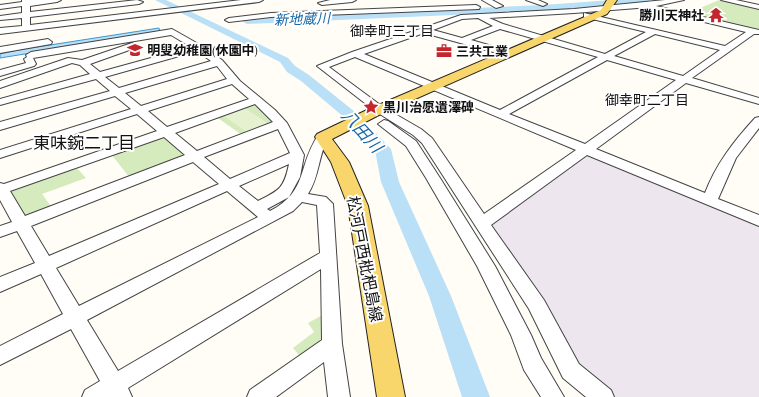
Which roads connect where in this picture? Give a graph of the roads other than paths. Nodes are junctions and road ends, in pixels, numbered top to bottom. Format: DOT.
graph roads {
  1 [pos="57,0"];
  2 [pos="259,0"];
  3 [pos="352,0"];
  4 [pos="486,0"];
  5 [pos="530,0"];
  6 [pos="680,0"];
  7 [pos="725,0"];
  8 [pos="136,1"];
  9 [pos="26,2"];
  10 [pos="315,2"];
  11 [pos="237,3"];
  12 [pos="389,3"];
  13 [pos="470,3"];
  14 [pos="426,4"];
  15 [pos="521,5"];
  16 [pos="645,5"];
  17 [pos="303,6"];
  18 [pos="609,6"];
  19 [pos="0,7"];
  20 [pos="759,7"];
  21 [pos="399,9"];
  22 [pos="326,12"];
  23 [pos="574,12"];
  24 [pos="27,15"];
  25 [pos="480,16"];
  26 [pos="593,16"];
  27 [pos="0,18"];
  28 [pos="229,20"];
  29 [pos="171,21"];
  30 [pos="75,22"];
  31 [pos="500,26"];
  32 [pos="26,28"];
  33 [pos="129,30"];
  34 [pos="424,30"];
  35 [pos="0,31"];
  36 [pos="654,31"];
  37 [pos="756,31"];
  38 [pos="172,32"];
  39 [pos="154,35"];
  40 [pos="542,38"];
  41 [pos="56,40"];
  42 [pos="462,41"];
  43 [pos="199,48"];
  44 [pos="727,48"];
  45 [pos="0,50"];
  46 [pos="30,50"];
  47 [pos="507,53"];
  48 [pos="355,54"];
  49 [pos="606,57"];
  50 [pos="219,62"];
  51 [pos="83,63"];
  52 [pos="0,73"];
  53 [pos="98,76"];
  54 [pos="684,79"];
  55 [pos="234,80"];
  56 [pos="0,85"];
  57 [pos="432,86"];
  58 [pos="116,92"];
  59 [pos="257,100"];
  60 [pos="759,101"];
  61 [pos="0,102"];
  62 [pos="138,110"];
  63 [pos="500,114"];
  64 [pos="379,115"];
  65 [pos="759,121"];
  66 [pos="280,122"];
  67 [pos="0,126"];
  68 [pos="165,132"];
  69 [pos="326,135"];
  70 [pos="585,150"];
  71 [pos="0,154"];
  72 [pos="297,155"];
  73 [pos="195,156"];
  74 [pos="228,184"];
  75 [pos="0,189"];
  76 [pos="300,197"];
  77 [pos="710,201"];
  78 [pos="263,214"];
  79 [pos="759,221"];
  80 [pos="21,223"];
  81 [pos="483,223"];
  82 [pos="0,232"];
  83 [pos="329,256"];
  84 [pos="44,265"];
  85 [pos="0,285"];
  86 [pos="75,317"];
  87 [pos="332,344"];
  88 [pos="0,356"];
  89 [pos="118,391"];
  90 [pos="93,397"];
  91 [pos="258,397"];
  92 [pos="339,397"];
  93 [pos="391,397"];
  94 [pos="553,397"];
  95 [pos="603,397"];
  1 -- 9 [label="street"];
  2 -- 11 [label="street"];
  3 -- 10 [label="street"];
  4 -- 13 [label="street"];
  5 -- 15 [label="street"];
  6 -- 16 [label="street"];
  7 -- 20 [label="street"];
  8 -- 24 [label="street"];
  8 -- 30 [label="street"];
  9 -- 19 [label="street"];
  9 -- 24 [label="street"];
  10 -- 22 [label="street"];
  11 -- 17 [label="street"];
  11 -- 30 [label="street"];
  12 -- 21 [label="street"];
  13 -- 14 [label="street"];
  13 -- 25 [label="street"];
  14 -- 21 [label="street"];
  16 -- 18 [label="street"];
  16 -- 37 [label="street"];
  18 -- 23 [label="street"];
  18 -- 26 [label="main road"];
  21 -- 22 [label="street"];
  22 -- 28 [label="street"];
  23 -- 25 [label="street"];
  23 -- 26 [label="street"];
  24 -- 27 [label="street"];
  24 -- 32 [label="street"];
  25 -- 31 [label="street"];
  25 -- 34 [label="street"];
  26 -- 36 [label="street"];
  26 -- 40 [label="main road"];
  29 -- 30 [label="street"];
  30 -- 32 [label="street"];
  31 -- 40 [label="street"];
  31 -- 42 [label="street"];
  32 -- 35 [label="street"];
  32 -- 46 [label="street"];
  33 -- 38 [label="street"];
  34 -- 42 [label="street"];
  34 -- 48 [label="street"];
  36 -- 44 [label="street"];
  36 -- 49 [label="street"];
  37 -- 44 [label="street"];
  38 -- 39 [label="street"];
  38 -- 43 [label="street"];
  39 -- 46 [label="street"];
  39 -- 51 [label="street"];
  40 -- 47 [label="main road"];
  40 -- 49 [label="street"];
  41 -- 46 [label="street"];
  42 -- 47 [label="street"];
  43 -- 50 [label="street"];
  43 -- 53 [label="street"];
  44 -- 54 [label="street"];
  45 -- 46 [label="street"];
  46 -- 52 [label="street"];
  47 -- 57 [label="main road"];
  48 -- 57 [label="street"];
  48 -- 64 [label="street"];
  49 -- 54 [label="street"];
  49 -- 63 [label="street"];
  50 -- 55 [label="street"];
  50 -- 58 [label="street"];
  51 -- 53 [label="street"];
  51 -- 56 [label="street"];
  53 -- 58 [label="street"];
  53 -- 61 [label="street"];
  54 -- 60 [label="street"];
  54 -- 70 [label="street"];
  55 -- 59 [label="street"];
  55 -- 62 [label="street"];
  57 -- 63 [label="street"];
  57 -- 64 [label="main road"];
  58 -- 62 [label="street"];
  58 -- 67 [label="street"];
  59 -- 66 [label="street"];
  59 -- 68 [label="street"];
  62 -- 68 [label="street"];
  62 -- 71 [label="street"];
  63 -- 70 [label="street"];
  64 -- 69 [label="main road"];
  64 -- 81 [label="street"];
  64 -- 94 [label="street"];
  65 -- 77 [label="street"];
  66 -- 72 [label="street"];
  66 -- 73 [label="street"];
  68 -- 73 [label="street"];
  68 -- 75 [label="street"];
  69 -- 76 [label="street"];
  69 -- 93 [label="main road, 松河戸西枇杷島線"];
  70 -- 77 [label="street"];
  70 -- 81 [label="street"];
  72 -- 74 [label="street"];
  72 -- 78 [label="street"];
  73 -- 74 [label="street"];
  73 -- 80 [label="street"];
  74 -- 78 [label="street"];
  74 -- 84 [label="street"];
  75 -- 80 [label="street"];
  76 -- 78 [label="street"];
  76 -- 83 [label="street"];
  77 -- 79 [label="street"];
  78 -- 86 [label="street"];
  80 -- 82 [label="street"];
  80 -- 84 [label="street"];
  81 -- 95 [label="street"];
  83 -- 87 [label="street"];
  83 -- 89 [label="street"];
  84 -- 85 [label="street"];
  84 -- 86 [label="street"];
  86 -- 88 [label="street"];
  86 -- 89 [label="street"];
  87 -- 91 [label="street"];
  87 -- 92 [label="street"];
  89 -- 90 [label="street"];
}
